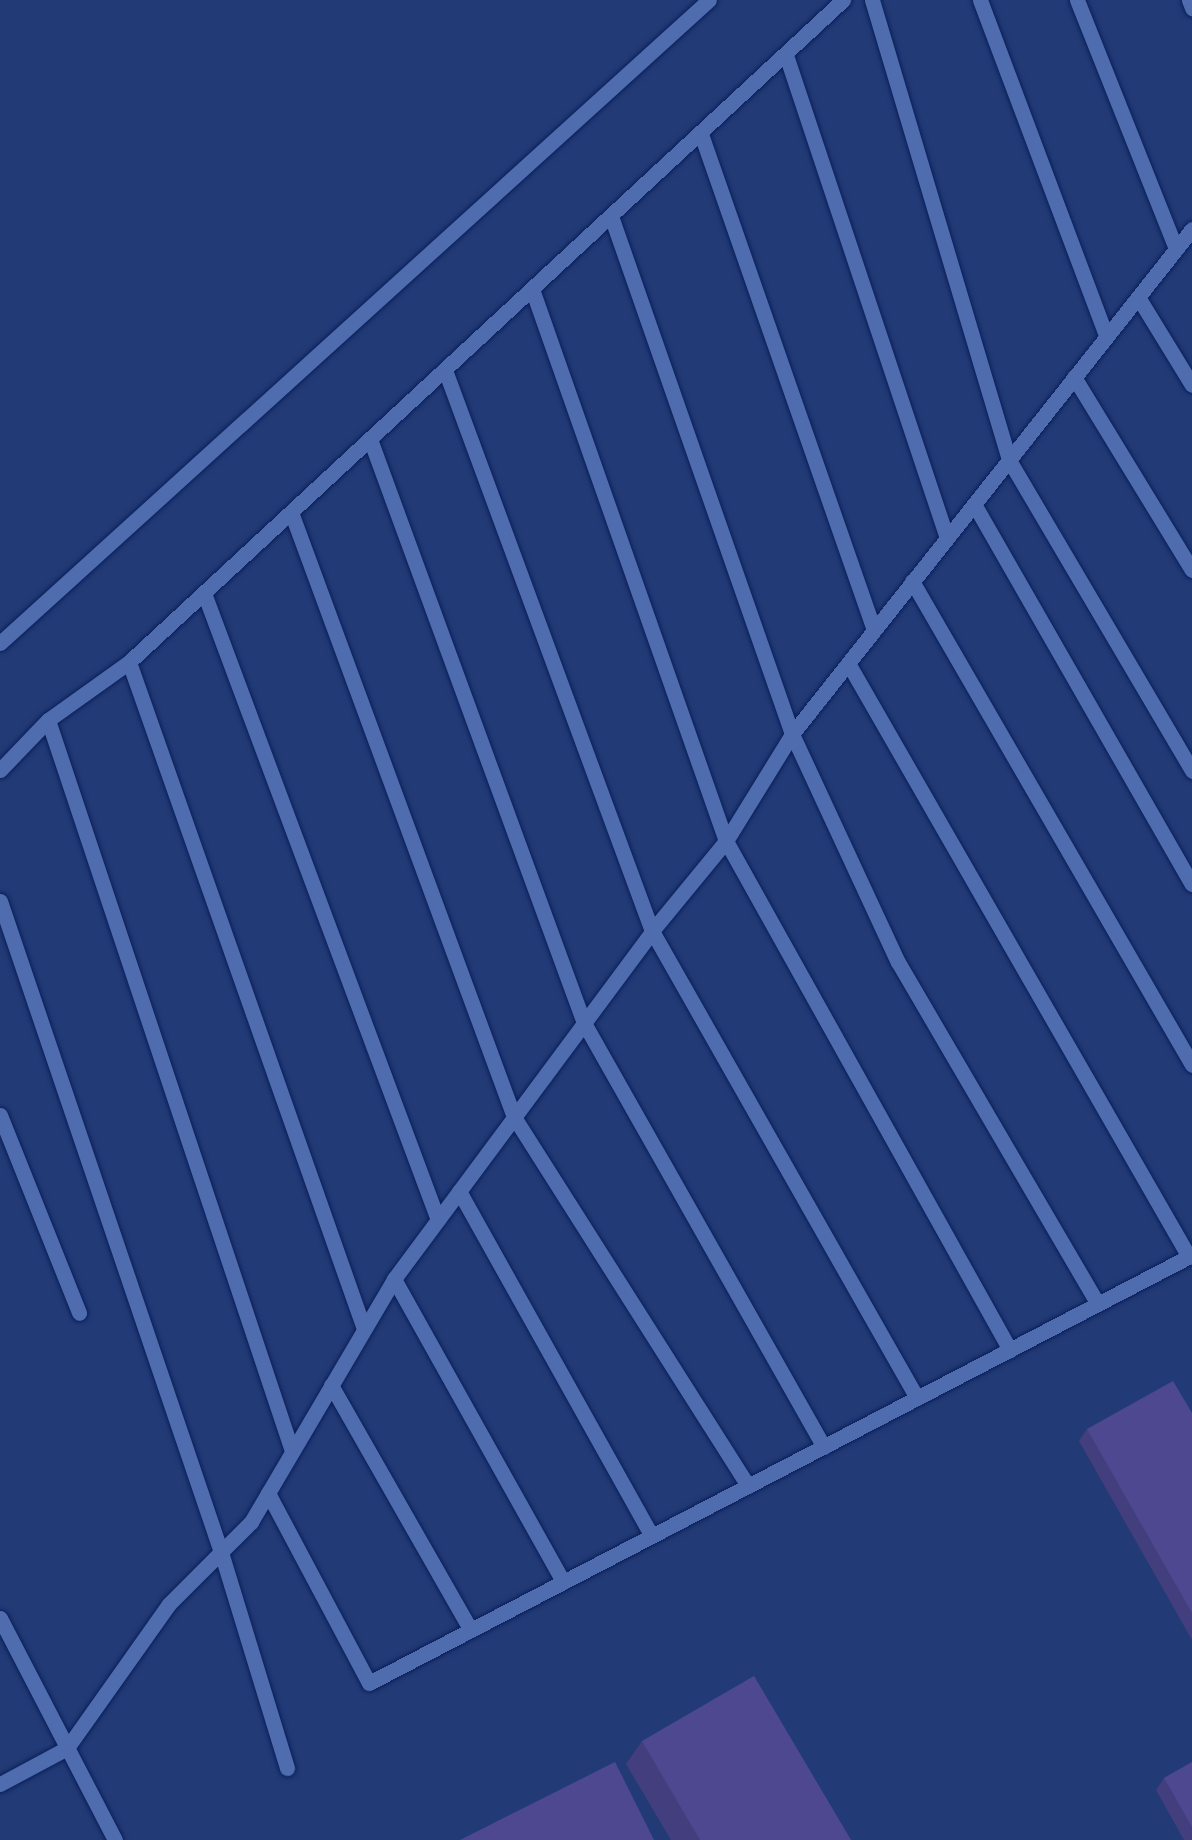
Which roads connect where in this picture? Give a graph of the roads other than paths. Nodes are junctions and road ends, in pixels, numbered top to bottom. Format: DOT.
graph roads {
  1 [pos="709,0"];
  2 [pos="843,0"];
  3 [pos="872,0"];
  4 [pos="980,0"];
  5 [pos="1077,0"];
  6 [pos="1189,0"];
  7 [pos="1192,8"];
  8 [pos="786,55"];
  9 [pos="700,134"];
  10 [pos="611,216"];
  11 [pos="1192,229"];
  12 [pos="1176,249"];
  13 [pos="532,289"];
  14 [pos="1138,297"];
  15 [pos="1106,336"];
  16 [pos="445,370"];
  17 [pos="1074,377"];
  18 [pos="1192,385"];
  19 [pos="370,439"];
  20 [pos="1009,460"];
  21 [pos="974,504"];
  22 [pos="291,512"];
  23 [pos="947,538"];
  24 [pos="1192,570"];
  25 [pos="912,581"];
  26 [pos="204,593"];
  27 [pos="874,630"];
  28 [pos="0,644"];
  29 [pos="129,662"];
  30 [pos="848,663"];
  31 [pos="48,720"];
  32 [pos="792,734"];
  33 [pos="0,770"];
  34 [pos="1192,771"];
  35 [pos="726,841"];
  36 [pos="1192,884"];
  37 [pos="0,901"];
  38 [pos="652,931"];
  39 [pos="584,1023"];
  40 [pos="1192,1065"];
  41 [pos="0,1115"];
  42 [pos="514,1117"];
  43 [pos="459,1191"];
  44 [pos="438,1220"];
  45 [pos="1190,1256"];
  46 [pos="394,1278"];
  47 [pos="1098,1304"];
  48 [pos="79,1313"];
  49 [pos="364,1329"];
  50 [pos="1010,1350"];
  51 [pos="331,1385"];
  52 [pos="917,1398"];
  53 [pos="824,1446"];
  54 [pos="292,1451"];
  55 [pos="748,1486"];
  56 [pos="268,1492"];
  57 [pos="652,1536"];
  58 [pos="221,1552"];
  59 [pos="563,1582"];
  60 [pos="0,1618"];
  61 [pos="471,1630"];
  62 [pos="68,1749"];
  63 [pos="287,1768"];
  64 [pos="0,1784"];
  65 [pos="115,1840"];
  1 -- 28 [label="lane"];
  2 -- 8 [label="lane"];
  3 -- 20 [label="lane"];
  4 -- 15 [label="lane"];
  5 -- 12 [label="lane"];
  6 -- 7 [label="lane"];
  8 -- 9 [label="lane"];
  8 -- 23 [label="lane"];
  9 -- 10 [label="lane"];
  9 -- 27 [label="lane"];
  10 -- 13 [label="lane"];
  10 -- 32 [label="lane"];
  11 -- 12 [label="lane"];
  12 -- 14 [label="lane"];
  13 -- 16 [label="lane"];
  13 -- 35 [label="lane"];
  14 -- 15 [label="lane"];
  14 -- 18 [label="lane"];
  15 -- 17 [label="lane"];
  16 -- 19 [label="lane"];
  16 -- 38 [label="lane"];
  17 -- 20 [label="lane"];
  17 -- 24 [label="lane"];
  19 -- 22 [label="lane"];
  19 -- 39 [label="lane"];
  20 -- 21 [label="lane"];
  20 -- 34 [label="lane"];
  21 -- 23 [label="lane"];
  21 -- 36 [label="lane"];
  22 -- 26 [label="lane"];
  22 -- 42 [label="lane"];
  23 -- 25 [label="lane"];
  25 -- 27 [label="lane"];
  25 -- 40 [label="lane"];
  26 -- 29 [label="lane"];
  26 -- 44 [label="lane"];
  27 -- 30 [label="lane"];
  29 -- 31 [label="lane"];
  29 -- 49 [label="lane"];
  30 -- 32 [label="lane"];
  30 -- 45 [label="lane"];
  31 -- 33 [label="lane"];
  31 -- 54 [label="lane"];
  32 -- 35 [label="lane"];
  32 -- 47 [label="lane"];
  35 -- 38 [label="lane"];
  35 -- 50 [label="lane"];
  37 -- 58 [label="lane"];
  38 -- 39 [label="lane"];
  38 -- 52 [label="lane"];
  39 -- 42 [label="lane"];
  39 -- 53 [label="lane"];
  41 -- 48 [label="lane"];
  42 -- 43 [label="lane"];
  42 -- 55 [label="lane"];
  43 -- 44 [label="lane"];
  43 -- 57 [label="lane"];
  44 -- 46 [label="lane"];
  45 -- 47 [label="lane"];
  46 -- 49 [label="lane"];
  46 -- 59 [label="lane"];
  47 -- 50 [label="lane"];
  49 -- 51 [label="lane"];
  50 -- 52 [label="lane"];
  51 -- 54 [label="lane"];
  51 -- 61 [label="lane"];
  52 -- 53 [label="lane"];
  53 -- 55 [label="lane"];
  54 -- 56 [label="lane"];
  55 -- 57 [label="lane"];
  56 -- 58 [label="lane"];
  56 -- 61 [label="lane"];
  57 -- 59 [label="lane"];
  58 -- 62 [label="lane"];
  58 -- 63 [label="lane"];
  59 -- 61 [label="lane"];
  60 -- 62 [label="lane"];
  62 -- 64 [label="lane"];
  62 -- 65 [label="lane"];
}
